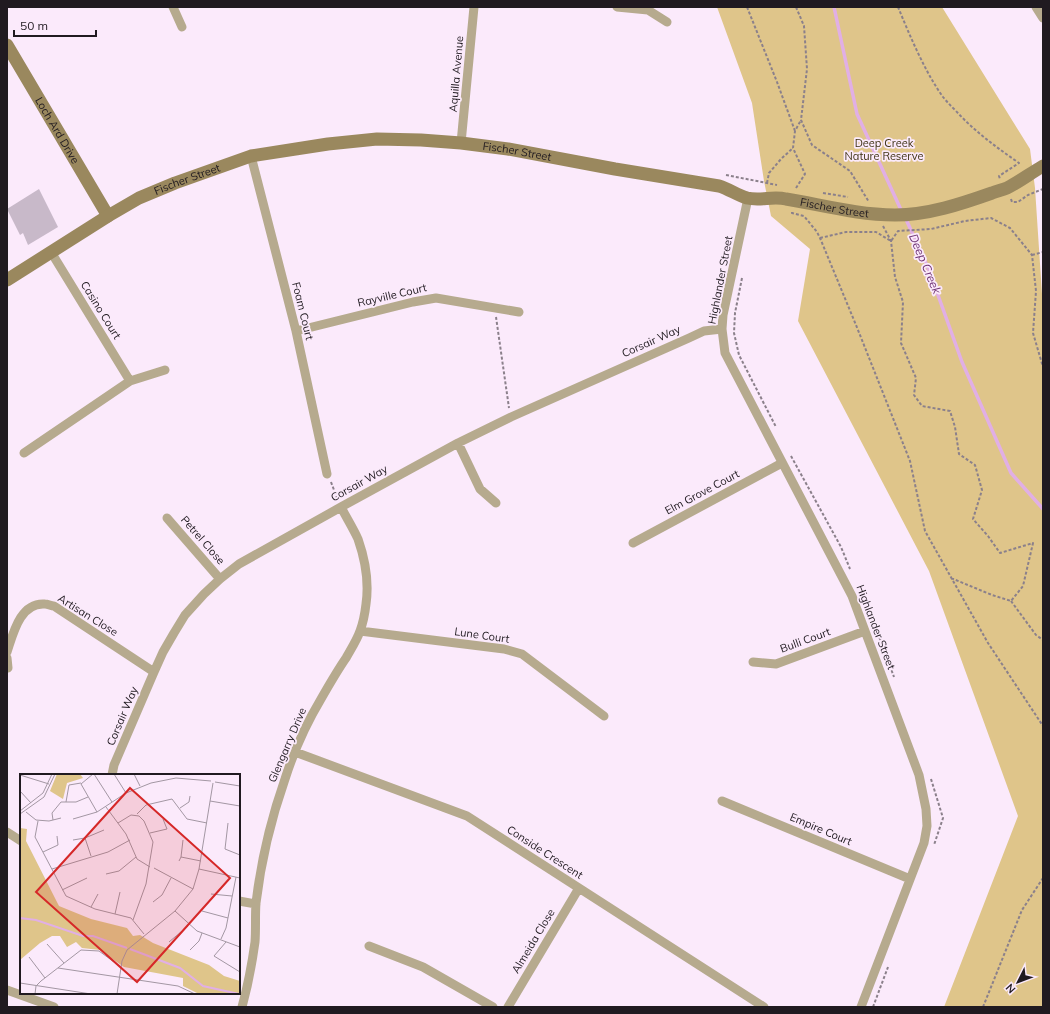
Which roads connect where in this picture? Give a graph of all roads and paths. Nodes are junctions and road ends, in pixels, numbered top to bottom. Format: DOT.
graph roads {
  1 [pos="173,7"];
  2 [pos="474,7"];
  3 [pos="617,7"];
  4 [pos="747,7"];
  5 [pos="796,7"];
  6 [pos="898,7"];
  7 [pos="1036,7"];
  8 [pos="1043,18"];
  9 [pos="667,22"];
  10 [pos="182,27"];
  11 [pos="7,45"];
  12 [pos="801,120"];
  13 [pos="794,131"];
  14 [pos="461,143"];
  15 [pos="793,148"];
  16 [pos="251,156"];
  17 [pos="1043,166"];
  18 [pos="720,174"];
  19 [pos="767,183"];
  20 [pos="779,186"];
  21 [pos="790,187"];
  22 [pos="1006,188"];
  23 [pos="802,189"];
  24 [pos="1043,189"];
  25 [pos="822,192"];
  26 [pos="795,194"];
  27 [pos="748,198"];
  28 [pos="849,198"];
  29 [pos="863,200"];
  30 [pos="869,201"];
  31 [pos="876,208"];
  32 [pos="108,216"];
  33 [pos="820,238"];
  34 [pos="891,241"];
  35 [pos="51,252"];
  36 [pos="1043,252"];
  37 [pos="1032,255"];
  38 [pos="742,274"];
  39 [pos="7,280"];
  40 [pos="495,308"];
  41 [pos="519,312"];
  42 [pos="722,329"];
  43 [pos="296,331"];
  44 [pos="1043,367"];
  45 [pos="165,370"];
  46 [pos="130,381"];
  47 [pos="510,417"];
  48 [pos="779,433"];
  49 [pos="458,443"];
  50 [pos="24,453"];
  51 [pos="790,454"];
  52 [pos="782,462"];
  53 [pos="327,474"];
  54 [pos="496,503"];
  55 [pos="341,507"];
  56 [pos="167,518"];
  57 [pos="633,543"];
  58 [pos="852,574"];
  59 [pos="951,578"];
  60 [pos="220,579"];
  61 [pos="1011,602"];
  62 [pos="873,622"];
  63 [pos="360,631"];
  64 [pos="865,631"];
  65 [pos="1043,640"];
  66 [pos="7,652"];
  67 [pos="7,658"];
  68 [pos="753,662"];
  69 [pos="8,668"];
  70 [pos="154,672"];
  71 [pos="895,680"];
  72 [pos="604,716"];
  73 [pos="1043,726"];
  74 [pos="295,752"];
  75 [pos="112,774"];
  76 [pos="930,777"];
  77 [pos="722,801"];
  78 [pos="7,832"];
  79 [pos="20,840"];
  80 [pos="934,847"];
  81 [pos="1043,878"];
  82 [pos="910,879"];
  83 [pos="579,888"];
  84 [pos="240,900"];
  85 [pos="256,904"];
  86 [pos="369,946"];
  87 [pos="890,962"];
  88 [pos="7,990"];
  89 [pos="50,1006"];
  90 [pos="242,1007"];
  91 [pos="493,1007"];
  92 [pos="508,1007"];
  93 [pos="764,1007"];
  94 [pos="861,1007"];
  95 [pos="873,1007"];
  96 [pos="983,1007"];
  1 -- 10 [label="street"];
  2 -- 14 [label="street, Aquilla Avenue"];
  3 -- 9 [label="street"];
  4 -- 13 [label="path"];
  5 -- 12 [label="path"];
  6 -- 22 [label="path"];
  7 -- 8 [label="street"];
  11 -- 32 [label="street, Loch Ard Drive"];
  12 -- 13 [label="path"];
  12 -- 30 [label="path"];
  13 -- 15 [label="path"];
  14 -- 16 [label="street, Fischer Street"];
  14 -- 27 [label="street, Fischer Street"];
  15 -- 19 [label="path"];
  15 -- 26 [label="path"];
  16 -- 32 [label="street, Fischer Street"];
  16 -- 43 [label="street, Foam Court"];
  17 -- 22 [label="street, Fischer Street"];
  18 -- 19 [label="path"];
  19 -- 20 [label="path"];
  21 -- 26 [label="path"];
  22 -- 24 [label="path"];
  22 -- 31 [label="street, Fischer Street"];
  23 -- 26 [label="path"];
  25 -- 28 [label="path"];
  26 -- 27 [label="street, Fischer Street"];
  26 -- 31 [label="street, Fischer Street"];
  26 -- 33 [label="path"];
  27 -- 42 [label="street, Highlander Street"];
  29 -- 30 [label="path"];
  30 -- 31 [label="path"];
  31 -- 34 [label="path"];
  32 -- 35 [label="street, Fischer Street"];
  33 -- 34 [label="path"];
  33 -- 59 [label="path"];
  34 -- 37 [label="path"];
  34 -- 61 [label="path"];
  35 -- 39 [label="street, Fischer Street"];
  35 -- 46 [label="street, Casino Court"];
  36 -- 37 [label="path"];
  37 -- 44 [label="path"];
  38 -- 48 [label="path"];
  40 -- 41 [label="street, Rayville Court"];
  40 -- 43 [label="street, Rayville Court"];
  40 -- 47 [label="path"];
  42 -- 47 [label="street, Corsair Way"];
  42 -- 52 [label="street, Highlander Street"];
  43 -- 53 [label="street, Foam Court"];
  45 -- 46 [label="street"];
  46 -- 50 [label="street"];
  47 -- 49 [label="street, Corsair Way"];
  49 -- 54 [label="street"];
  49 -- 55 [label="street, Corsair Way"];
  51 -- 58 [label="path"];
  52 -- 57 [label="street, Elm Grove Court"];
  52 -- 64 [label="street, Highlander Street"];
  53 -- 55 [label="path"];
  55 -- 60 [label="street, Corsair Way"];
  55 -- 63 [label="street, Glengarry Drive"];
  56 -- 60 [label="street, Petrel Close"];
  59 -- 61 [label="path"];
  59 -- 73 [label="path"];
  60 -- 70 [label="street, Corsair Way"];
  61 -- 65 [label="path"];
  62 -- 71 [label="path"];
  63 -- 72 [label="street, Lune Court"];
  63 -- 74 [label="street, Glengarry Drive"];
  64 -- 68 [label="street, Bulli Court"];
  64 -- 82 [label="street, Highlander Street"];
  66 -- 70 [label="street, Artisan Close"];
  67 -- 69 [label="street"];
  70 -- 75 [label="street, Corsair Way"];
  74 -- 83 [label="street, Conside Crescent"];
  74 -- 85 [label="street, Glengarry Drive"];
  76 -- 80 [label="path"];
  77 -- 82 [label="street, Empire Court"];
  78 -- 79 [label="street"];
  81 -- 96 [label="path"];
  82 -- 94 [label="street, Highlander Street"];
  83 -- 92 [label="street, Almeida Close"];
  83 -- 93 [label="street, Conside Crescent"];
  84 -- 85 [label="street"];
  85 -- 90 [label="street, Glengarry Drive"];
  86 -- 91 [label="street"];
  87 -- 95 [label="path"];
  88 -- 89 [label="street"];
}
